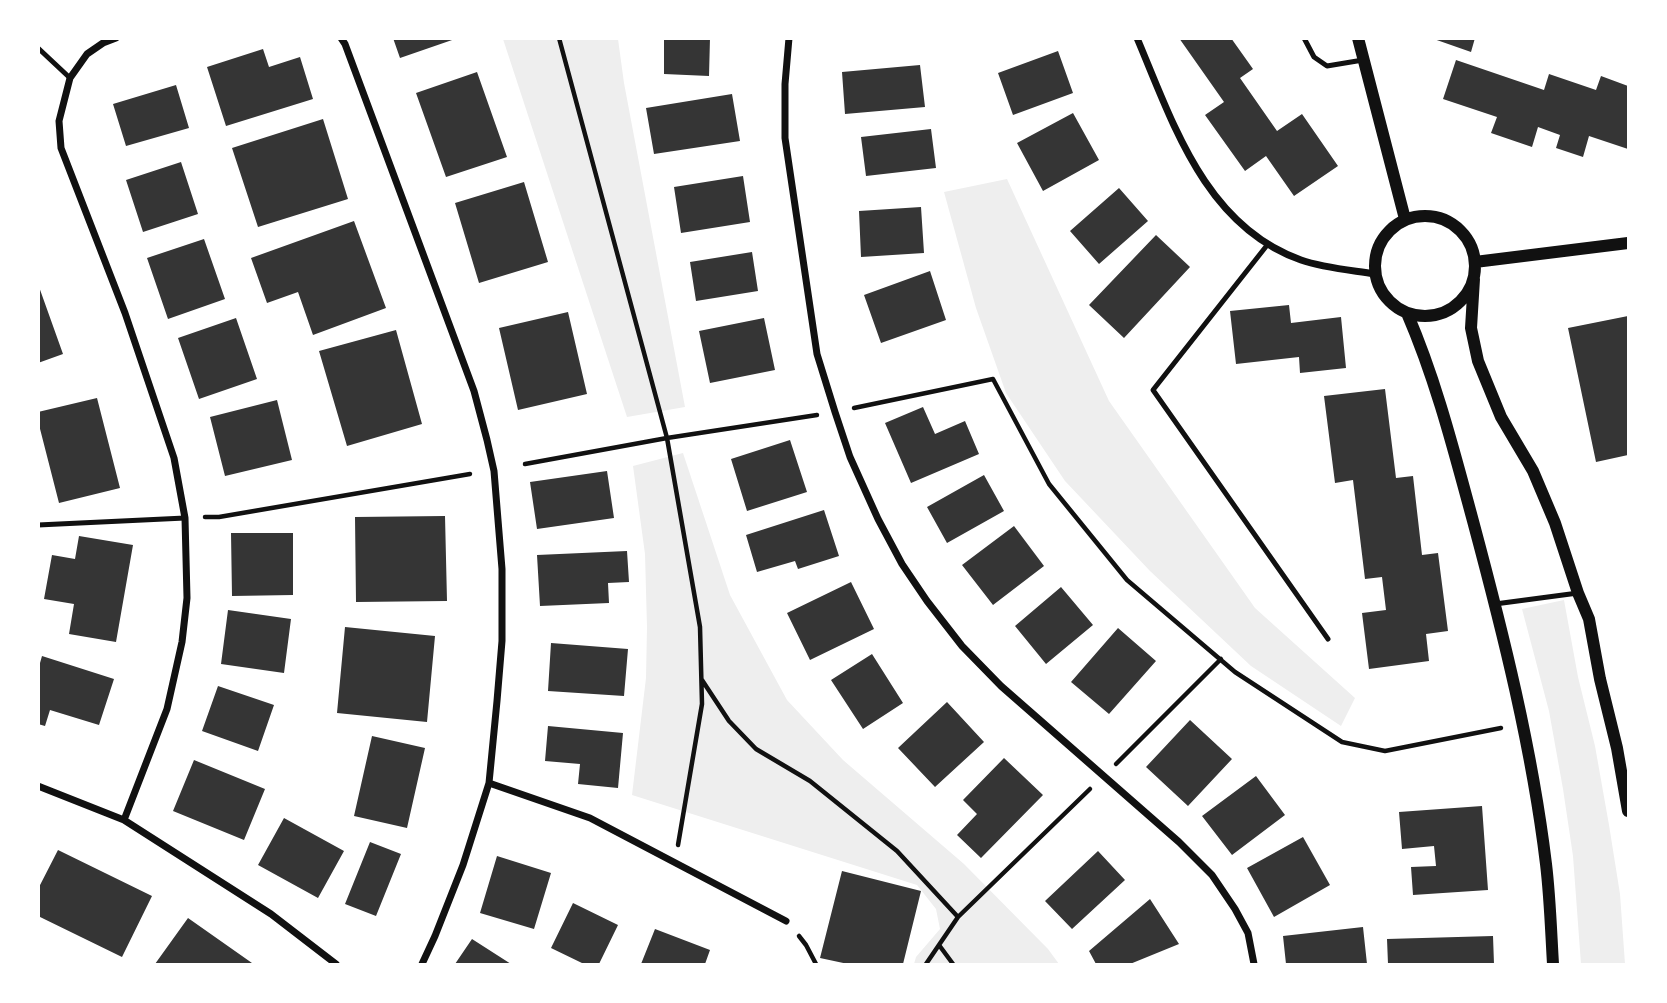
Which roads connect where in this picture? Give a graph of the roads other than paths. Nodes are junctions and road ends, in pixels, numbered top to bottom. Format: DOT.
graph roads {
  1 [pos="116,38"];
  2 [pos="341,38"];
  3 [pos="789,38"];
  4 [pos="1137,38"];
  5 [pos="1304,38"];
  6 [pos="1358,38"];
  7 [pos="38,48"];
  8 [pos="1363,60"];
  9 [pos="70,78"];
  10 [pos="1405,219"];
  11 [pos="1629,243"];
  12 [pos="1268,244"];
  13 [pos="1475,262"];
  14 [pos="1375,274"];
  15 [pos="1474,279"];
  16 [pos="1407,313"];
  17 [pos="185,518"];
  18 [pos="38,525"];
  19 [pos="1578,593"];
  20 [pos="1495,604"];
  21 [pos="1328,639"];
  22 [pos="489,783"];
  23 [pos="38,786"];
  24 [pos="1629,811"];
  25 [pos="124,820"];
  26 [pos="786,921"];
  27 [pos="336,964"];
  28 [pos="422,964"];
  29 [pos="1254,964"];
  30 [pos="1553,964"];
  1 -- 9 [label="street"];
  2 -- 22 [label="street"];
  3 -- 29 [label="street"];
  4 -- 12 [label="street"];
  5 -- 8 [label="lane"];
  6 -- 8 [label="street"];
  7 -- 9 [label="lane"];
  8 -- 10 [label="street"];
  9 -- 17 [label="street"];
  10 -- 13 [label="street"];
  10 -- 14 [label="street"];
  11 -- 13 [label="street"];
  12 -- 14 [label="street"];
  12 -- 21 [label="lane"];
  13 -- 15 [label="street"];
  14 -- 16 [label="street"];
  15 -- 16 [label="street"];
  15 -- 19 [label="street"];
  16 -- 20 [label="street"];
  17 -- 18 [label="lane"];
  17 -- 25 [label="street"];
  19 -- 20 [label="lane"];
  19 -- 24 [label="street"];
  20 -- 30 [label="street"];
  22 -- 26 [label="street"];
  22 -- 28 [label="street"];
  23 -- 25 [label="street"];
  25 -- 27 [label="street"];
}
